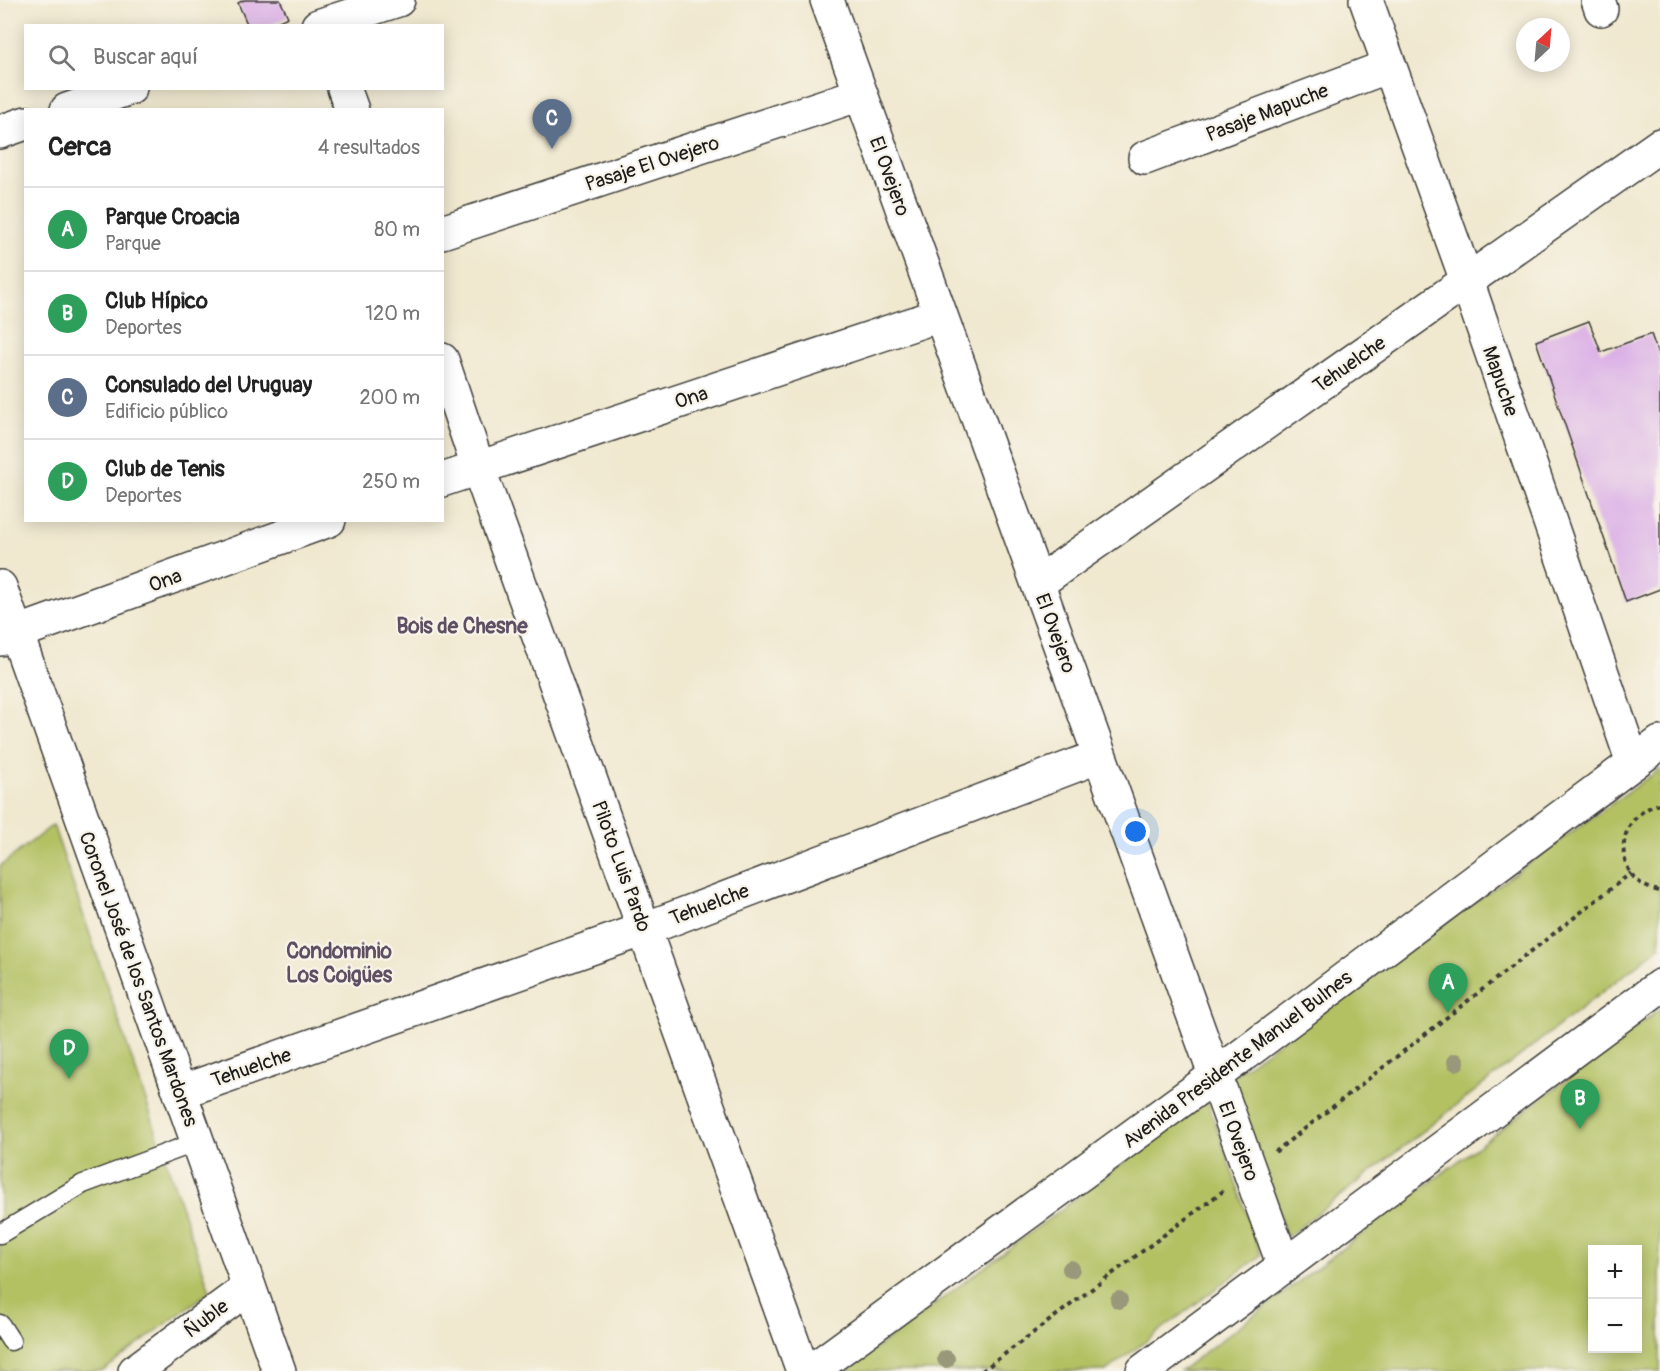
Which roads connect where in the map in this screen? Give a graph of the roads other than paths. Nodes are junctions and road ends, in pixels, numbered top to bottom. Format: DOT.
graph roads {
  1 [pos="310,0"];
  2 [pos="398,0"];
  3 [pos="827,0"];
  4 [pos="1366,0"];
  5 [pos="319,24"];
  6 [pos="322,24"];
  7 [pos="1389,66"];
  8 [pos="124,90"];
  9 [pos="345,90"];
  10 [pos="861,94"];
  11 [pos="73,108"];
  12 [pos="351,108"];
  13 [pos="24,124"];
  14 [pos="0,132"];
  15 [pos="1660,145"];
  16 [pos="1146,158"];
  17 [pos="444,231"];
  18 [pos="1467,281"];
  19 [pos="940,315"];
  20 [pos="444,366"];
  21 [pos="478,467"];
  22 [pos="444,479"];
  23 [pos="324,522"];
  24 [pos="1038,583"];
  25 [pos="0,587"];
  26 [pos="8,637"];
  27 [pos="1660,743"];
  28 [pos="1100,756"];
  29 [pos="1633,763"];
  30 [pos="645,929"];
  31 [pos="1660,986"];
  32 [pos="1216,1076"];
  33 [pos="180,1092"];
  34 [pos="197,1142"];
  35 [pos="0,1234"];
  36 [pos="1284,1266"];
  37 [pos="249,1287"];
  38 [pos="0,1324"];
  39 [pos="11,1341"];
  40 [pos="135,1371"];
  41 [pos="279,1371"];
  42 [pos="803,1371"];
  43 [pos="810,1371"];
  44 [pos="1143,1371"];
  1 -- 5 [label="street"];
  2 -- 6 [label="street"];
  3 -- 10 [label="street, El Ovejero"];
  4 -- 7 [label="street, Mapuche"];
  7 -- 16 [label="street, Pasaje Mapuche"];
  7 -- 18 [label="street, Mapuche"];
  8 -- 11 [label="street"];
  9 -- 12 [label="street"];
  10 -- 17 [label="street, Pasaje El Ovejero"];
  10 -- 19 [label="street, El Ovejero"];
  13 -- 14 [label="street"];
  15 -- 18 [label="street, Tehuelche"];
  18 -- 24 [label="street, Tehuelche"];
  18 -- 29 [label="street, Mapuche"];
  19 -- 21 [label="street, Ona"];
  19 -- 24 [label="street, El Ovejero"];
  20 -- 21 [label="street, Piloto Luis Pardo"];
  21 -- 22 [label="street, Ona"];
  21 -- 30 [label="street, Piloto Luis Pardo"];
  23 -- 26 [label="street, Ona"];
  24 -- 28 [label="street, El Ovejero"];
  25 -- 26 [label="street, Coronel José de los Santos Mardones"];
  26 -- 33 [label="street, Coronel José de los Santos Mardones"];
  27 -- 29 [label="street, Avenida Presidente Manuel Bulnes"];
  28 -- 30 [label="street, Tehuelche"];
  28 -- 32 [label="street, El Ovejero"];
  29 -- 32 [label="street, Avenida Presidente Manuel Bulnes"];
  30 -- 33 [label="street, Tehuelche"];
  30 -- 42 [label="street, Piloto Luis Pardo"];
  31 -- 36 [label="street"];
  32 -- 36 [label="street, El Ovejero"];
  32 -- 43 [label="street, Avenida Presidente Manuel Bulnes"];
  33 -- 34 [label="street, Coronel José de los Santos Mardones"];
  34 -- 35 [label="lane"];
  34 -- 37 [label="street, Coronel José de los Santos Mardones"];
  36 -- 44 [label="street"];
  37 -- 40 [label="street, Ñuble"];
  37 -- 41 [label="street, Coronel José de los Santos Mardones"];
  38 -- 39 [label="lane"];
}
